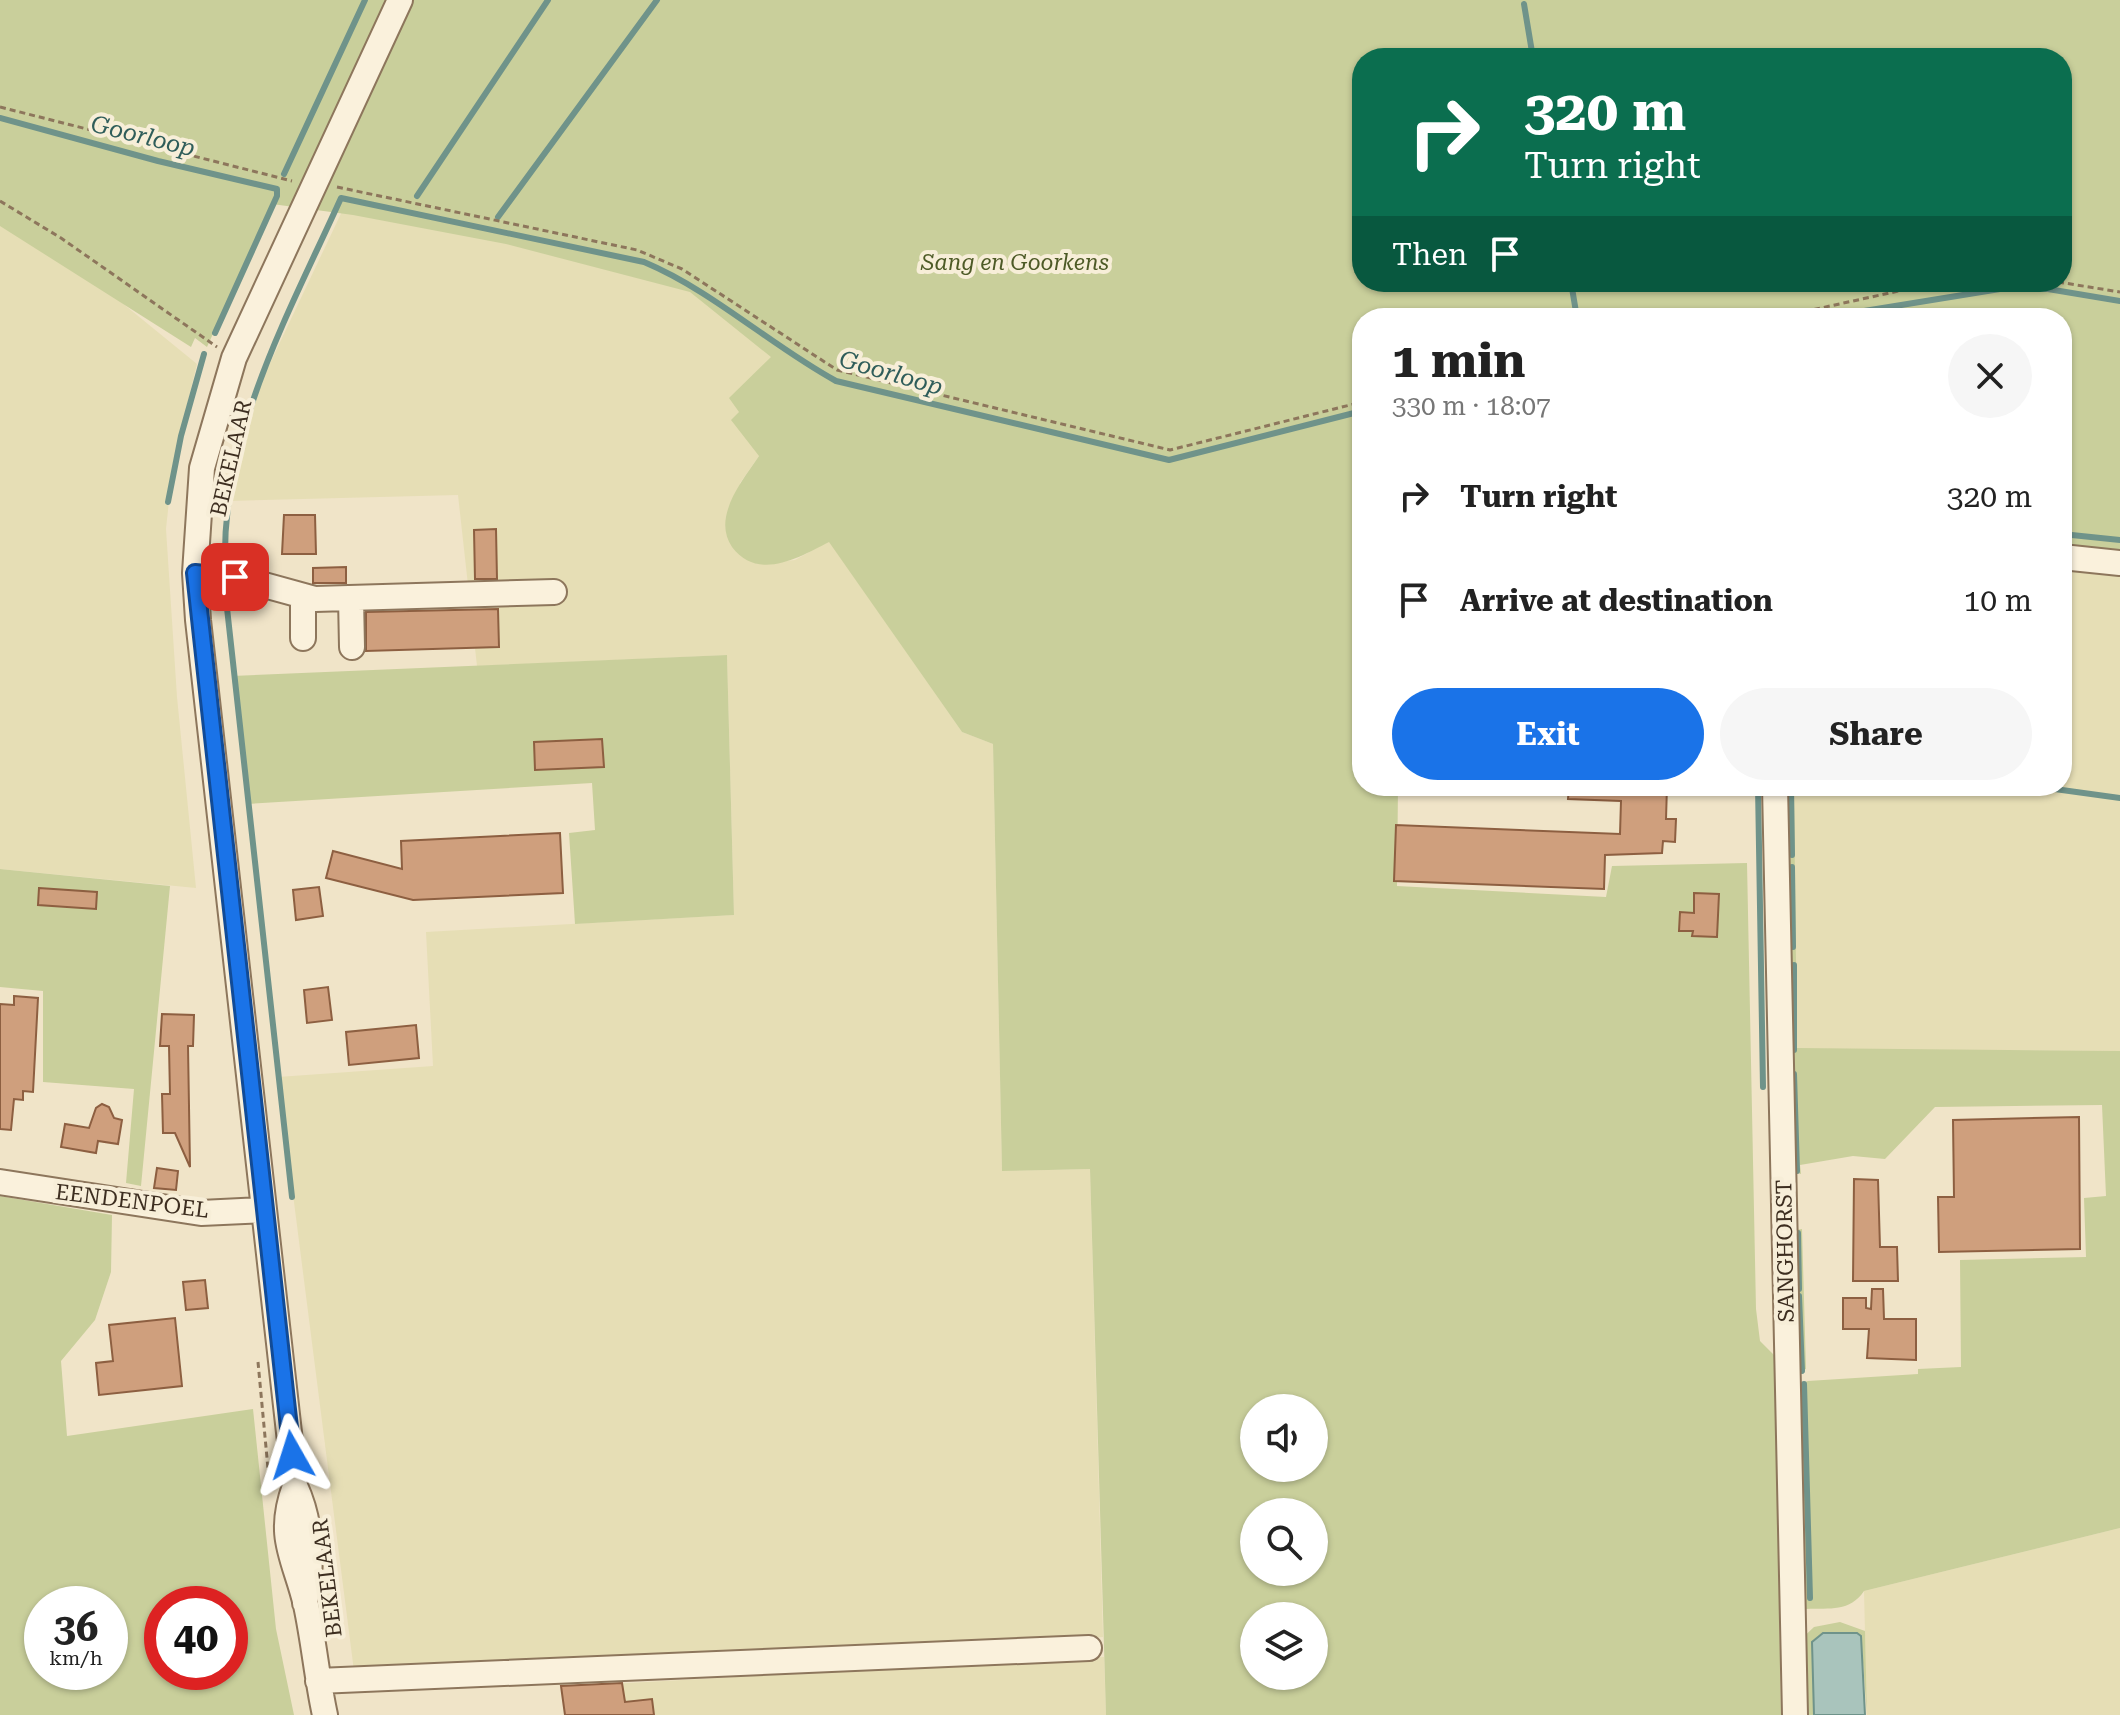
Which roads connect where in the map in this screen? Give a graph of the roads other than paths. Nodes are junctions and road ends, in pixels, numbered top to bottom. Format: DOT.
graph roads {
  1 [pos="400,0"];
  2 [pos="2072,558"];
  3 [pos="2120,563"];
  4 [pos="195,573"];
  5 [pos="554,592"];
  6 [pos="303,596"];
  7 [pos="351,598"];
  8 [pos="303,638"];
  9 [pos="352,647"];
  10 [pos="1775,796"];
  11 [pos="0,1182"];
  12 [pos="264,1210"];
  13 [pos="1089,1648"];
  14 [pos="318,1681"];
  15 [pos="325,1715"];
  16 [pos="1795,1715"];
  1 -- 4 [label="street, BEKELAAR"];
  2 -- 3 [label="street"];
  4 -- 6 [label="street"];
  4 -- 12 [label="street, BEKELAAR"];
  5 -- 7 [label="street"];
  6 -- 7 [label="street"];
  6 -- 8 [label="street"];
  7 -- 9 [label="street"];
  10 -- 16 [label="street, SANGHORST"];
  11 -- 12 [label="street, EENDENPOEL"];
  12 -- 14 [label="street, BEKELAAR"];
  13 -- 14 [label="street"];
  14 -- 15 [label="street, BEKELAAR"];
}
